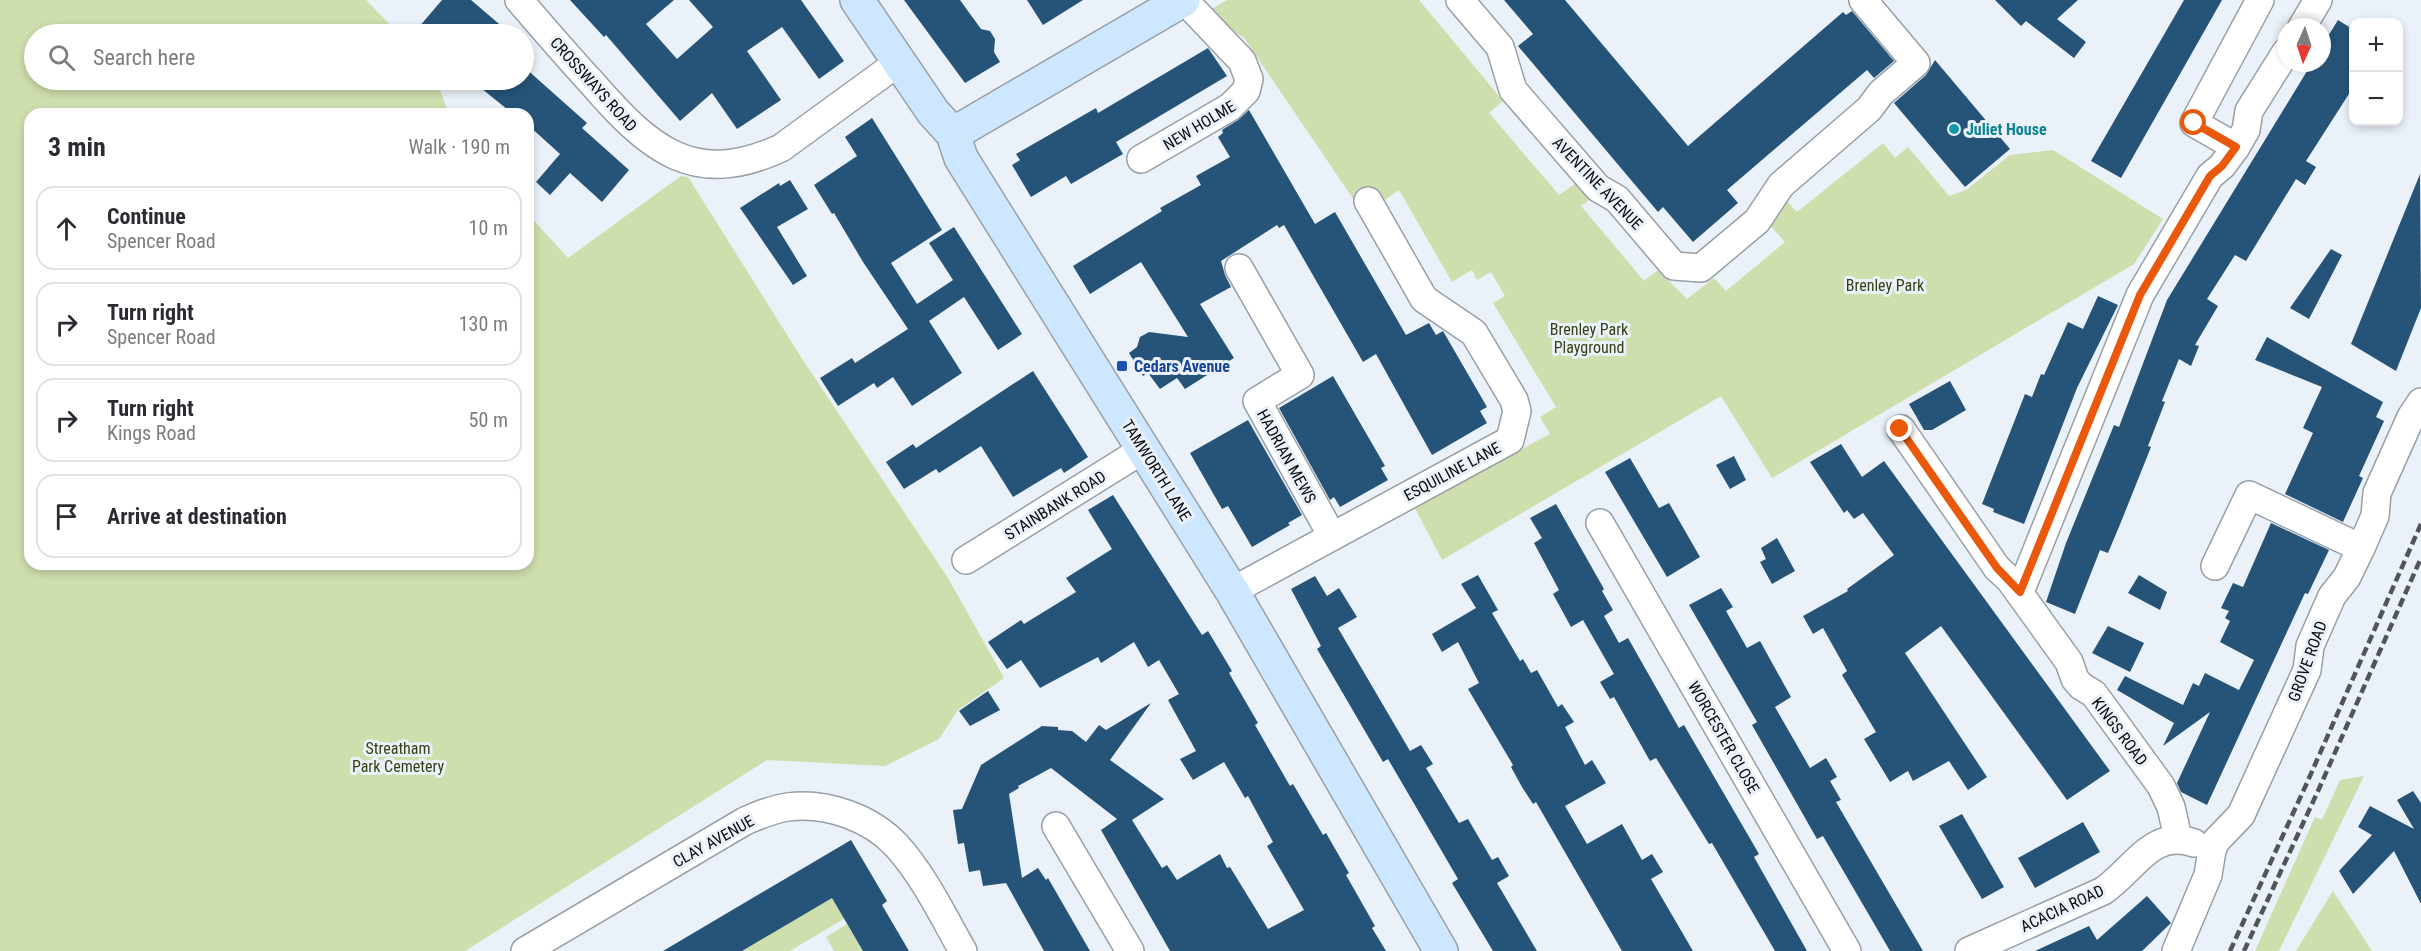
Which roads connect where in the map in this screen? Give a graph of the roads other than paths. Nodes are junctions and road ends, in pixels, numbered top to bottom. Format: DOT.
graph roads {
  1 [pos="519,0"];
  2 [pos="857,0"];
  3 [pos="1183,0"];
  4 [pos="1460,0"];
  5 [pos="1863,0"];
  6 [pos="2260,0"];
  7 [pos="2318,0"];
  8 [pos="2307,18"];
  9 [pos="899,62"];
  10 [pos="2277,66"];
  11 [pos="953,134"];
  12 [pos="2236,147"];
  13 [pos="1141,159"];
  14 [pos="1368,201"];
  15 [pos="1239,268"];
  16 [pos="2421,402"];
  17 [pos="1900,429"];
  18 [pos="1144,449"];
  19 [pos="1600,523"];
  20 [pos="1332,536"];
  21 [pos="2361,548"];
  22 [pos="966,560"];
  23 [pos="2215,566"];
  24 [pos="1232,591"];
  25 [pos="2020,592"];
  26 [pos="1056,826"];
  27 [pos="2178,838"];
  28 [pos="2212,850"];
  29 [pos="525,951"];
  30 [pos="963,951"];
  31 [pos="1130,951"];
  32 [pos="1441,951"];
  33 [pos="1847,951"];
  34 [pos="1969,951"];
  35 [pos="2176,951"];
  1 -- 9 [label="street, CROSSWAYS ROAD"];
  2 -- 9 [label="street, TAMWORTH LANE"];
  3 -- 11 [label="street"];
  3 -- 13 [label="street, NEW HOLME"];
  4 -- 5 [label="street, AVENTINE AVENUE"];
  6 -- 12 [label="street"];
  7 -- 8 [label="street"];
  9 -- 11 [label="street, TAMWORTH LANE"];
  10 -- 12 [label="street"];
  11 -- 18 [label="street, TAMWORTH LANE"];
  12 -- 25 [label="street"];
  14 -- 20 [label="street, ESQUILINE LANE"];
  15 -- 20 [label="street, HADRIAN MEWS"];
  16 -- 21 [label="street, GROVE ROAD"];
  17 -- 25 [label="street, KINGS ROAD"];
  18 -- 22 [label="street, STAINBANK ROAD"];
  18 -- 24 [label="street, TAMWORTH LANE"];
  19 -- 33 [label="street, WORCESTER CLOSE"];
  20 -- 24 [label="street, ESQUILINE LANE"];
  21 -- 23 [label="street"];
  21 -- 28 [label="street, GROVE ROAD"];
  24 -- 32 [label="street, TAMWORTH LANE"];
  25 -- 27 [label="street, KINGS ROAD"];
  26 -- 31 [label="street"];
  27 -- 28 [label="street"];
  27 -- 34 [label="street, ACACIA ROAD"];
  28 -- 35 [label="street, GROVE ROAD"];
  29 -- 30 [label="street, CLAY AVENUE"];
}
